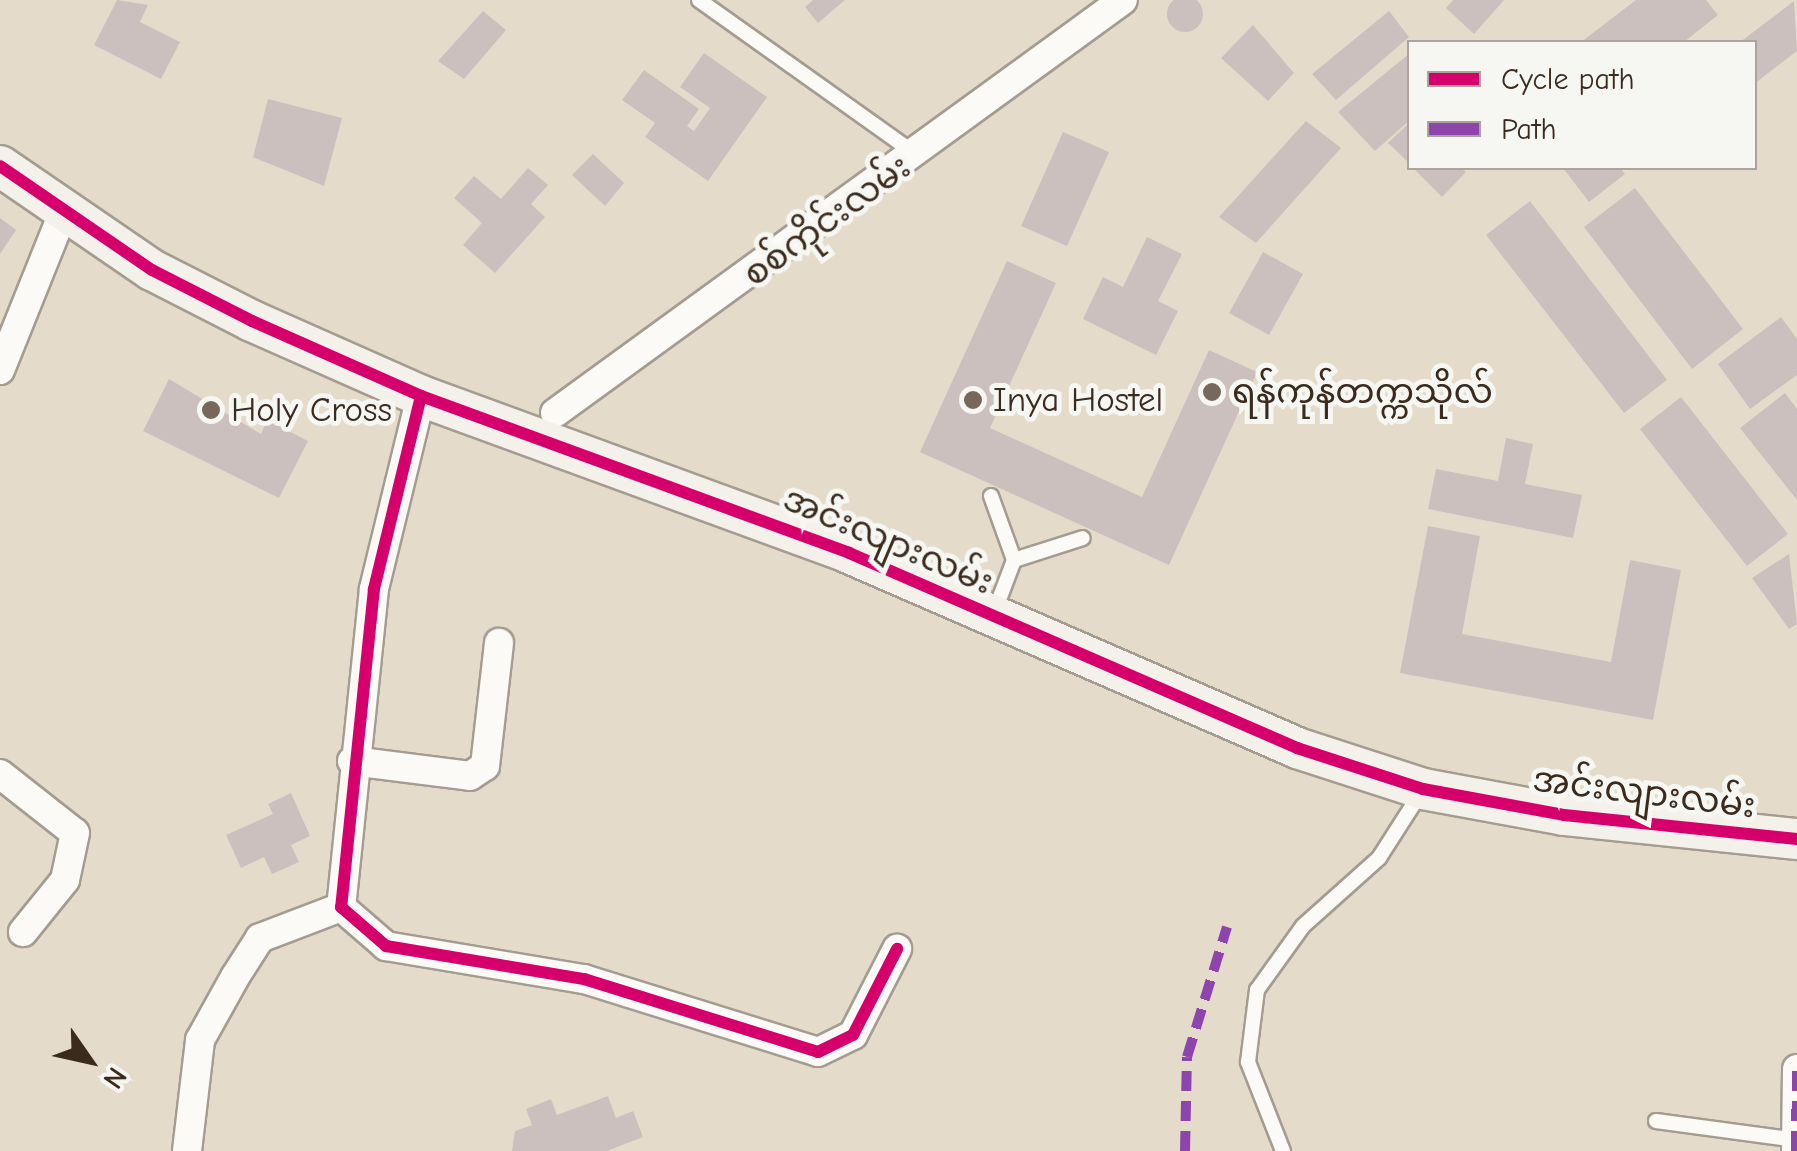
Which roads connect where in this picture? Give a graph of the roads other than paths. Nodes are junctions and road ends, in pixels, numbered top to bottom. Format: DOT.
graph roads {
  1 [pos="699,0"];
  2 [pos="1123,0"];
  3 [pos="918,156"];
  4 [pos="0,166"];
  5 [pos="64,210"];
  6 [pos="0,370"];
  7 [pos="421,396"];
  8 [pos="540,424"];
  9 [pos="991,496"];
  10 [pos="1083,538"];
  11 [pos="1014,560"];
  12 [pos="992,618"];
  13 [pos="499,642"];
  14 [pos="352,761"];
  15 [pos="0,774"];
  16 [pos="1423,789"];
  17 [pos="1797,839"];
  18 [pos="341,907"];
  19 [pos="23,932"];
  20 [pos="897,948"];
  21 [pos="1797,1069"];
  22 [pos="1656,1121"];
  23 [pos="1797,1140"];
  24 [pos="186,1151"];
  25 [pos="1283,1151"];
  26 [pos="1796,1151"];
  1 -- 3 [label="lane"];
  2 -- 3 [label="street, စစ်ကိုင်းလမ်း"];
  3 -- 8 [label="street, စစ်ကိုင်းလမ်း"];
  4 -- 5 [label="main road, အင်းလျားလမ်း"];
  5 -- 6 [label="street"];
  5 -- 7 [label="main road, အင်းလျားလမ်း"];
  7 -- 8 [label="main road, အင်းလျားလမ်း"];
  7 -- 14 [label="street"];
  8 -- 12 [label="main road, အင်းလျားလမ်း"];
  9 -- 11 [label="lane"];
  10 -- 11 [label="lane"];
  11 -- 12 [label="lane"];
  12 -- 16 [label="main road, အင်းလျားလမ်း"];
  13 -- 14 [label="street"];
  14 -- 18 [label="street"];
  15 -- 19 [label="street"];
  16 -- 17 [label="main road, အင်းလျားလမ်း"];
  16 -- 25 [label="lane"];
  18 -- 20 [label="street"];
  18 -- 24 [label="street"];
  21 -- 23 [label="street"];
  22 -- 23 [label="lane"];
  23 -- 26 [label="street"];
}
